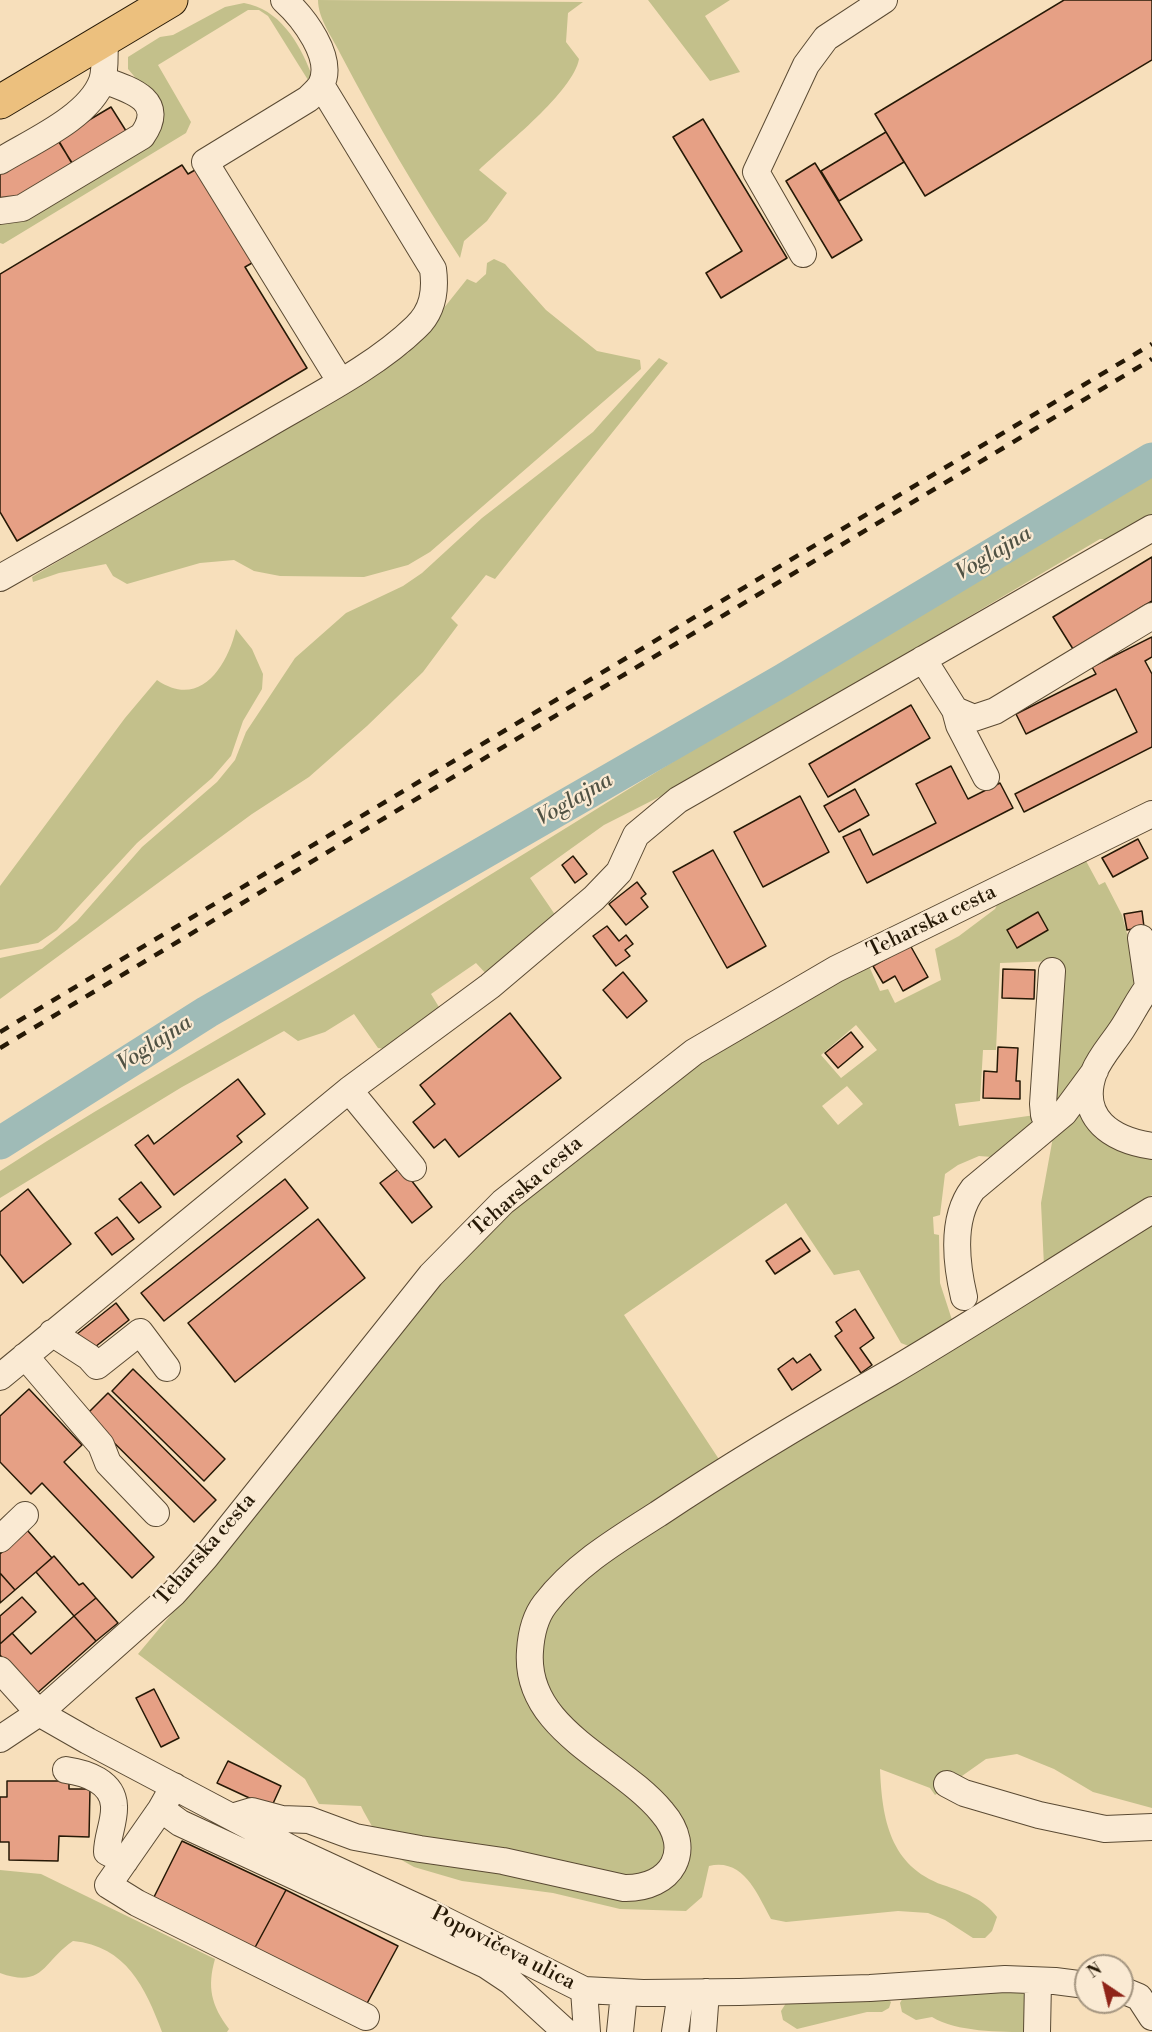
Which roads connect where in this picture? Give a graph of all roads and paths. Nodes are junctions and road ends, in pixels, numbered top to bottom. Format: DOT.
graph roads {
  1 [pos="171,0"];
  2 [pos="884,0"];
  3 [pos="294,6"];
  4 [pos="105,39"];
  5 [pos="103,80"];
  6 [pos="321,85"];
  7 [pos="0,102"];
  8 [pos="0,161"];
  9 [pos="0,211"];
  10 [pos="803,254"];
  11 [pos="340,381"];
  12 [pos="1152,528"];
  13 [pos="0,578"];
  14 [pos="1152,616"];
  15 [pos="923,659"];
  16 [pos="955,710"];
  17 [pos="986,777"];
  18 [pos="1152,814"];
  19 [pos="1141,938"];
  20 [pos="1052,971"];
  21 [pos="1151,985"];
  22 [pos="1095,1071"];
  23 [pos="349,1090"];
  24 [pos="1052,1123"];
  25 [pos="1152,1146"];
  26 [pos="413,1168"];
  27 [pos="1152,1210"];
  28 [pos="964,1297"];
  29 [pos="52,1333"];
  30 [pos="25,1356"];
  31 [pos="167,1368"];
  32 [pos="0,1377"];
  33 [pos="156,1513"];
  34 [pos="25,1515"];
  35 [pos="0,1539"];
  36 [pos="0,1670"];
  37 [pos="39,1713"];
  38 [pos="0,1739"];
  39 [pos="66,1770"];
  40 [pos="947,1784"];
  41 [pos="174,1785"];
  42 [pos="161,1809"];
  43 [pos="232,1817"];
  44 [pos="1152,1827"];
  45 [pos="125,1861"];
  46 [pos="1038,1982"];
  47 [pos="1074,1983"];
  48 [pos="584,1990"];
  49 [pos="694,1992"];
  50 [pos="624,1993"];
  51 [pos="1134,1995"];
  52 [pos="1150,2008"];
  53 [pos="366,2017"];
  54 [pos="566,2032"];
  55 [pos="587,2032"];
  56 [pos="620,2032"];
  57 [pos="675,2032"];
  58 [pos="703,2032"];
  59 [pos="1037,2032"];
  1 -- 4 [label="main road"];
  2 -- 10 [label="street"];
  3 -- 6 [label="street"];
  4 -- 5 [label="street"];
  4 -- 7 [label="main road"];
  5 -- 8 [label="street"];
  5 -- 9 [label="street"];
  6 -- 11 [label="street"];
  6 -- 11 [label="street"];
  11 -- 13 [label="street"];
  12 -- 15 [label="street"];
  14 -- 16 [label="street"];
  15 -- 16 [label="street"];
  15 -- 23 [label="street"];
  16 -- 17 [label="street"];
  18 -- 37 [label="street, Teharska cesta"];
  19 -- 21 [label="street"];
  20 -- 24 [label="street"];
  21 -- 22 [label="street"];
  22 -- 24 [label="street"];
  22 -- 25 [label="street"];
  23 -- 26 [label="street"];
  23 -- 29 [label="street"];
  24 -- 28 [label="street"];
  27 -- 43 [label="street"];
  29 -- 30 [label="street"];
  29 -- 31 [label="street"];
  30 -- 32 [label="street"];
  30 -- 33 [label="street"];
  34 -- 35 [label="street"];
  36 -- 37 [label="street, Popovičeva ulica"];
  37 -- 38 [label="street, Teharska cesta"];
  37 -- 41 [label="street, Popovičeva ulica"];
  39 -- 45 [label="street"];
  40 -- 44 [label="street"];
  41 -- 42 [label="street"];
  41 -- 43 [label="street, Popovičeva ulica"];
  42 -- 45 [label="street"];
  42 -- 54 [label="street"];
  43 -- 48 [label="street, Popovičeva ulica"];
  45 -- 53 [label="street"];
  46 -- 47 [label="street, Popovičeva ulica"];
  46 -- 49 [label="street, Popovičeva ulica"];
  46 -- 59 [label="street"];
  48 -- 50 [label="street, Popovičeva ulica"];
  48 -- 55 [label="street"];
  49 -- 50 [label="street, Popovičeva ulica"];
  49 -- 57 [label="street"];
  49 -- 58 [label="street"];
  50 -- 56 [label="street"];
  51 -- 52 [label="street"];
}
